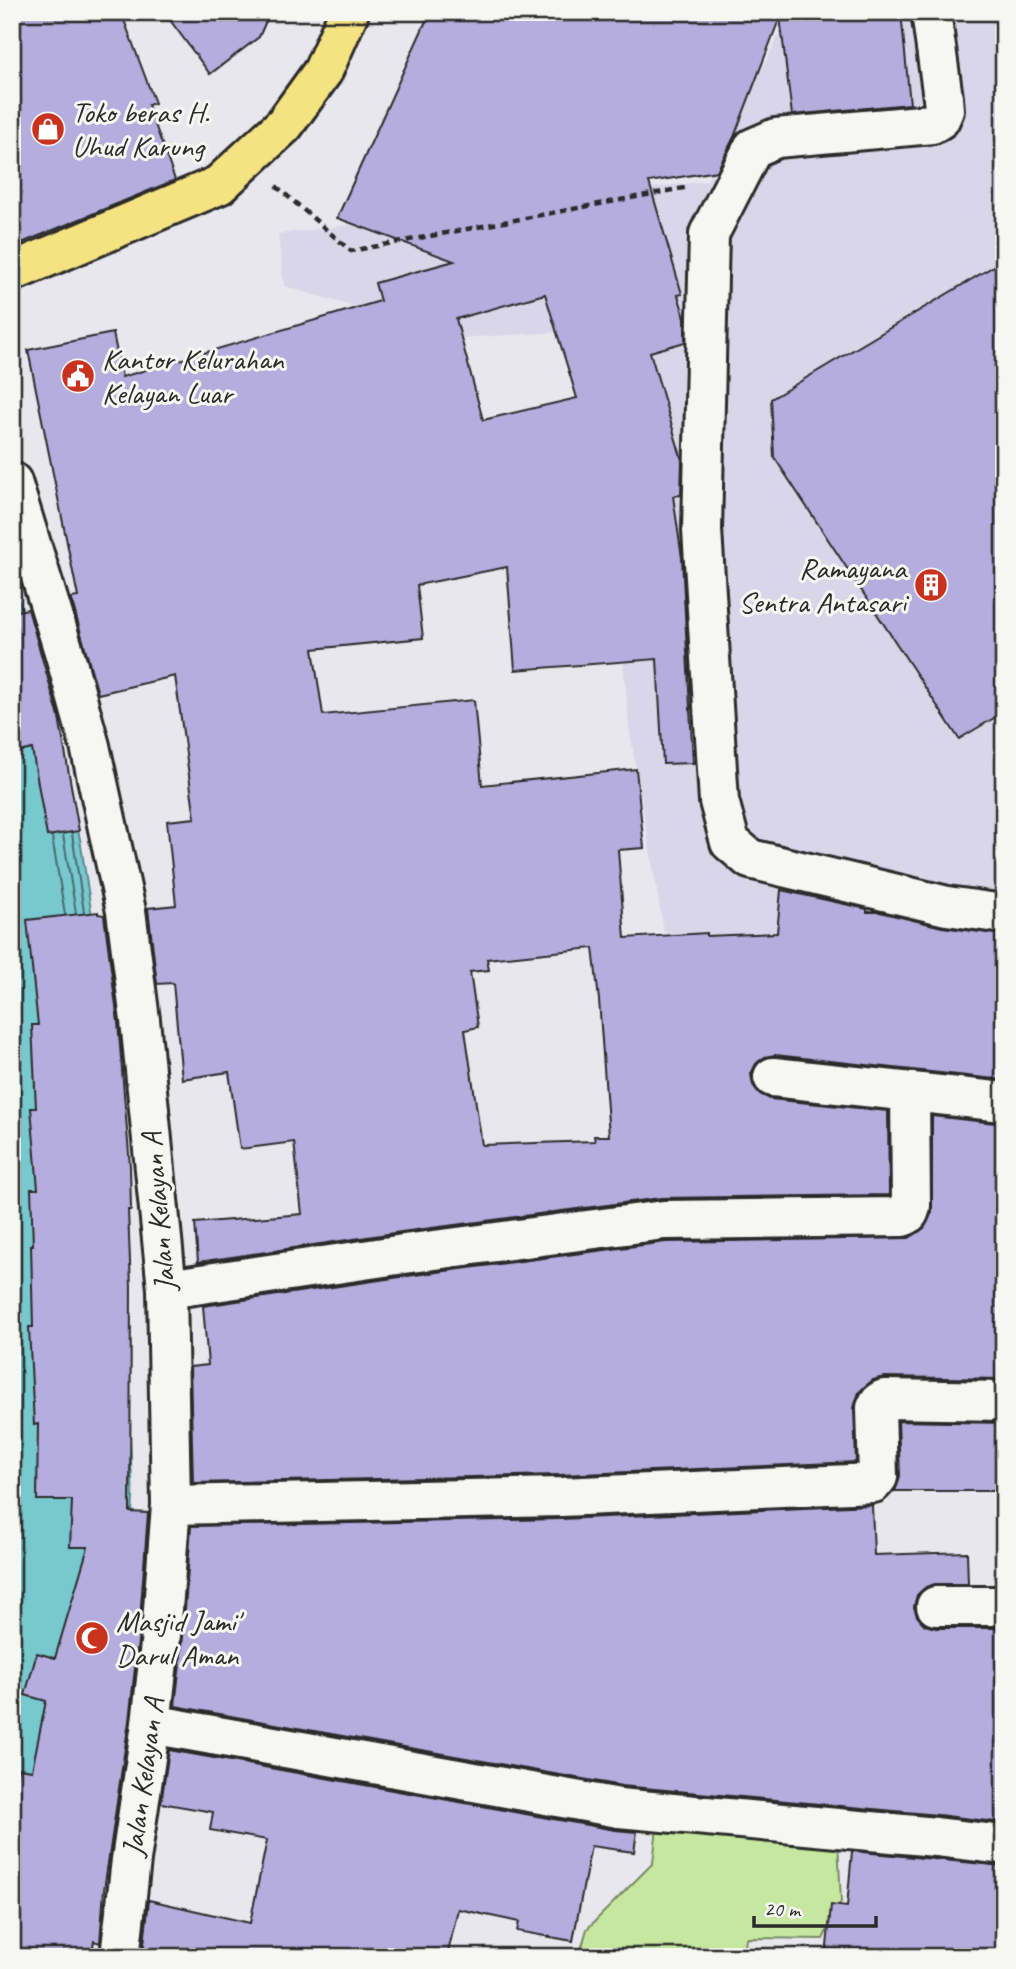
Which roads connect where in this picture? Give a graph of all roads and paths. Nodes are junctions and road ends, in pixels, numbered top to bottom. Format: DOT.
graph roads {
  1 [pos="349,12"];
  2 [pos="931,12"];
  3 [pos="246,160"];
  4 [pos="737,178"];
  5 [pos="12,272"];
  6 [pos="12,482"];
  7 [pos="1004,914"];
  8 [pos="774,1077"];
  9 [pos="910,1092"];
  10 [pos="1004,1102"];
  11 [pos="167,1289"];
  12 [pos="1004,1402"];
  13 [pos="171,1505"];
  14 [pos="936,1605"];
  15 [pos="1004,1606"];
  16 [pos="151,1724"];
  17 [pos="1004,1845"];
  18 [pos="120,1957"];
  1 -- 3 [label="main road"];
  2 -- 4 [label="street"];
  3 -- 4 [label="path"];
  3 -- 5 [label="main road"];
  4 -- 7 [label="street"];
  6 -- 11 [label="street, Jalan Kelayan A"];
  8 -- 9 [label="street"];
  9 -- 10 [label="street"];
  9 -- 11 [label="street"];
  11 -- 13 [label="street, Jalan Kelayan A"];
  12 -- 13 [label="street"];
  13 -- 16 [label="street, Jalan Kelayan A"];
  14 -- 15 [label="street"];
  16 -- 17 [label="street"];
  16 -- 18 [label="street, Jalan Kelayan A"];
}
